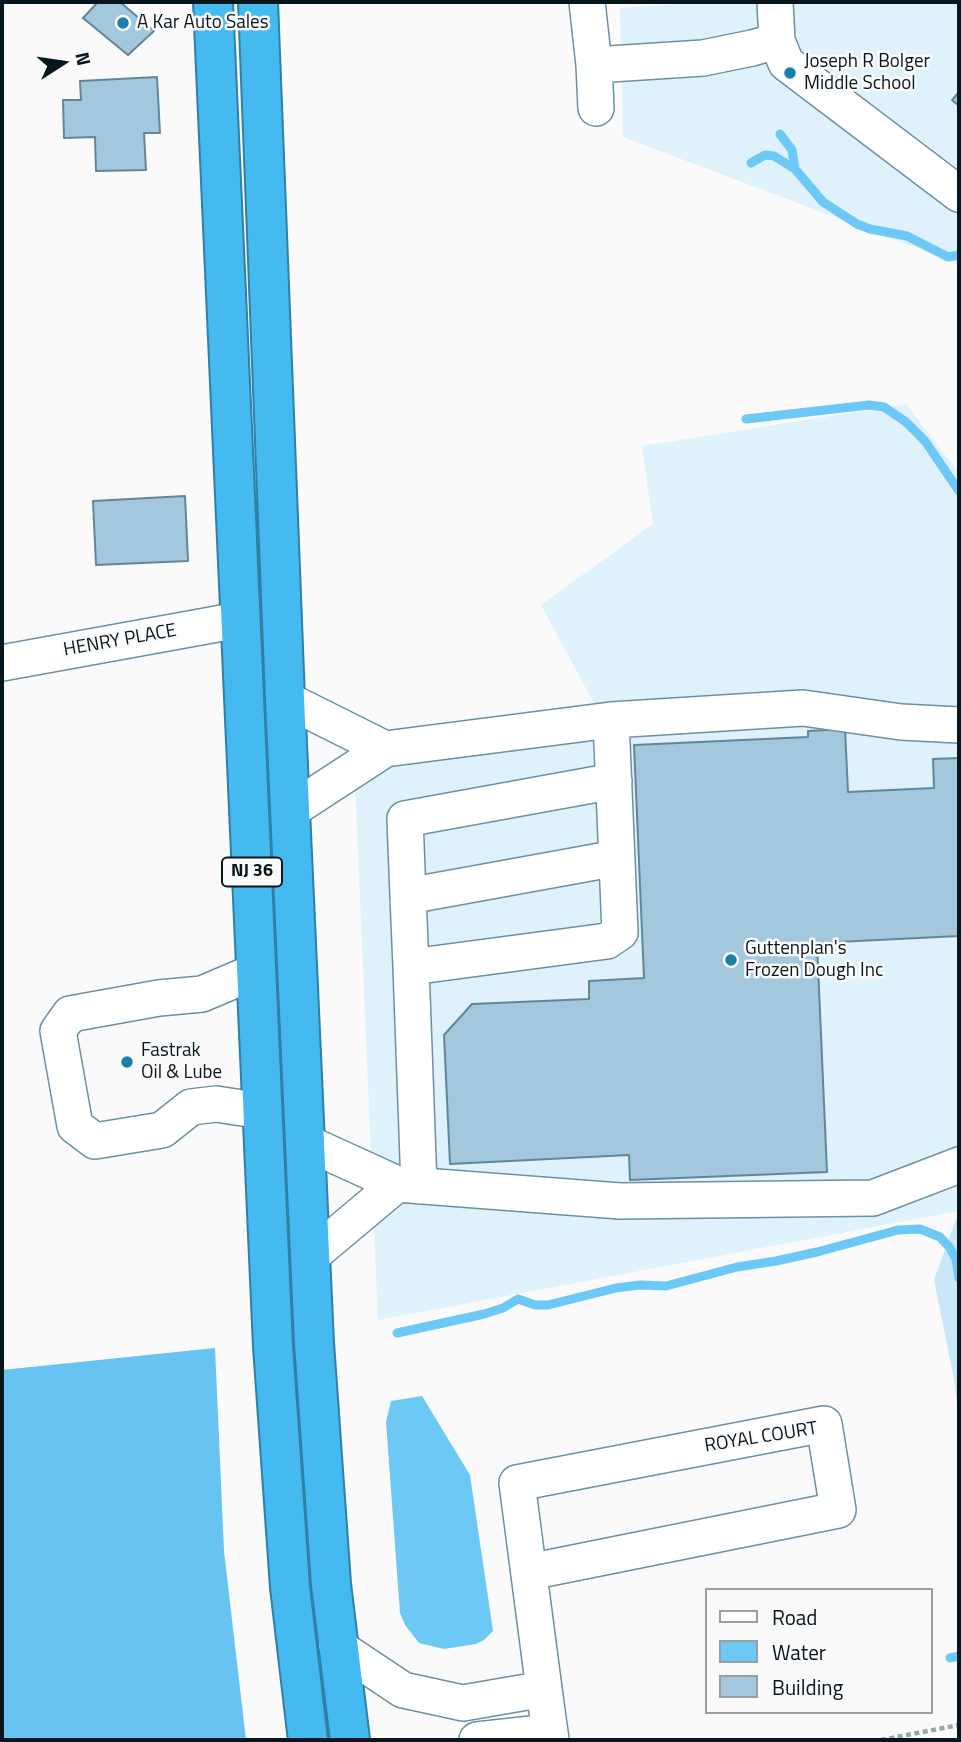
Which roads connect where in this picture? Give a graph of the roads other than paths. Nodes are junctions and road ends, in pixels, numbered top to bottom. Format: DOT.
graph roads {
  1 [pos="213,2"];
  2 [pos="258,2"];
  3 [pos="587,2"];
  4 [pos="775,2"];
  5 [pos="776,41"];
  6 [pos="594,65"];
  7 [pos="596,108"];
  8 [pos="959,194"];
  9 [pos="239,620"];
  10 [pos="2,663"];
  11 [pos="285,699"];
  12 [pos="611,720"];
  13 [pos="959,725"];
  14 [pos="385,749"];
  15 [pos="614,781"];
  16 [pos="290,811"];
  17 [pos="617,858"];
  18 [pos="408,895"];
  19 [pos="411,967"];
  20 [pos="256,971"];
  21 [pos="262,1111"];
  22 [pos="305,1142"];
  23 [pos="959,1165"];
  24 [pos="408,1185"];
  25 [pos="310,1257"];
  26 [pos="529,1572"];
  27 [pos="337,1646"];
  28 [pos="544,1689"];
  29 [pos="550,1736"];
  30 [pos="308,1740"];
  31 [pos="350,1740"];
  32 [pos="477,1740"];
  1 -- 9 [label="highway, NJ 36"];
  2 -- 11 [label="highway, NJ 36"];
  3 -- 6 [label="street"];
  4 -- 5 [label="street"];
  5 -- 6 [label="street"];
  5 -- 8 [label="street"];
  6 -- 7 [label="street"];
  9 -- 10 [label="street, HENRY PLACE"];
  9 -- 20 [label="highway, NJ 36"];
  11 -- 14 [label="street"];
  11 -- 16 [label="highway, NJ 36"];
  12 -- 13 [label="street"];
  12 -- 14 [label="street"];
  12 -- 15 [label="street"];
  14 -- 16 [label="street"];
  15 -- 17 [label="street"];
  15 -- 18 [label="street"];
  16 -- 22 [label="highway, NJ 36"];
  17 -- 18 [label="street"];
  17 -- 19 [label="street"];
  18 -- 19 [label="street"];
  19 -- 24 [label="street"];
  20 -- 21 [label="highway, NJ 36"];
  20 -- 21 [label="street"];
  21 -- 30 [label="highway, NJ 36"];
  22 -- 24 [label="street"];
  22 -- 25 [label="highway, NJ 36"];
  23 -- 24 [label="street"];
  24 -- 25 [label="street"];
  25 -- 27 [label="highway, NJ 36"];
  26 -- 26 [label="street, ROYAL COURT"];
  26 -- 28 [label="street, ROYAL COURT"];
  27 -- 28 [label="street"];
  27 -- 31 [label="highway, NJ 36"];
  28 -- 29 [label="street, ROYAL COURT"];
  29 -- 32 [label="street"];
}
